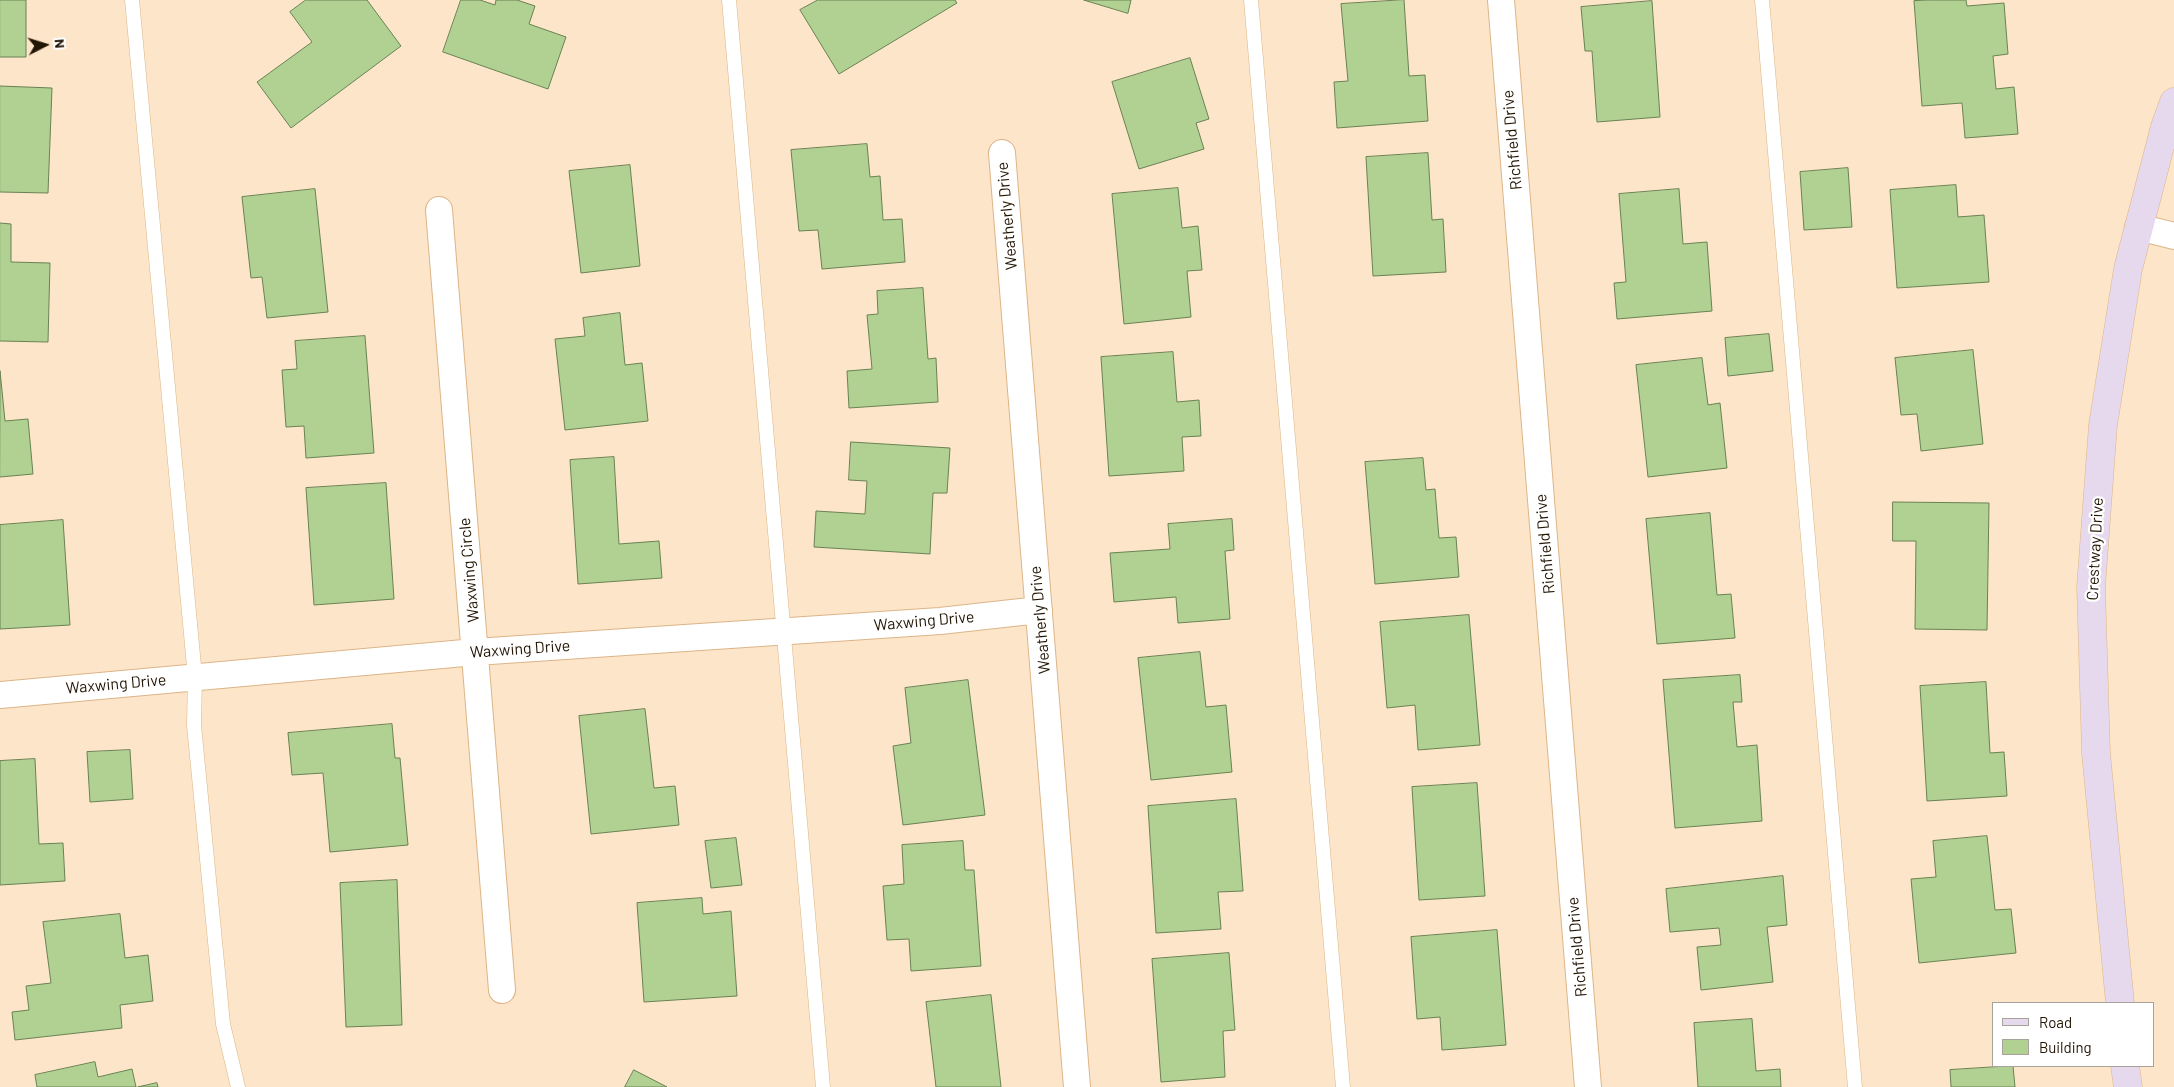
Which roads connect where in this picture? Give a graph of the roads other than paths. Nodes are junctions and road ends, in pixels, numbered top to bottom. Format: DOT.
graph roads {
  1 [pos="132,0"];
  2 [pos="729,0"];
  3 [pos="1251,0"];
  4 [pos="1501,0"];
  5 [pos="1762,0"];
  6 [pos="2174,102"];
  7 [pos="1002,153"];
  8 [pos="439,210"];
  9 [pos="2138,227"];
  10 [pos="2174,236"];
  11 [pos="1040,610"];
  12 [pos="783,632"];
  13 [pos="475,652"];
  14 [pos="195,677"];
  15 [pos="0,695"];
  16 [pos="502,990"];
  17 [pos="2120,1002"];
  18 [pos="2126,1067"];
  19 [pos="238,1087"];
  20 [pos="823,1087"];
  21 [pos="1077,1087"];
  22 [pos="1344,1087"];
  23 [pos="1588,1087"];
  24 [pos="1855,1087"];
  25 [pos="2128,1087"];
  1 -- 14 [label="lane"];
  2 -- 12 [label="lane"];
  3 -- 22 [label="lane"];
  4 -- 23 [label="street, Richfield Drive"];
  5 -- 24 [label="lane"];
  6 -- 9 [label="main road, Crestway Drive"];
  7 -- 11 [label="street, Weatherly Drive"];
  8 -- 13 [label="street, Waxwing Circle"];
  9 -- 10 [label="street"];
  9 -- 17 [label="main road, Crestway Drive"];
  11 -- 12 [label="street, Waxwing Drive"];
  11 -- 21 [label="street, Weatherly Drive"];
  12 -- 13 [label="street, Waxwing Drive"];
  12 -- 20 [label="lane"];
  13 -- 14 [label="street, Waxwing Drive"];
  13 -- 16 [label="street, Waxwing Circle"];
  14 -- 15 [label="street, Waxwing Drive"];
  14 -- 19 [label="lane"];
  18 -- 25 [label="main road"];
}
